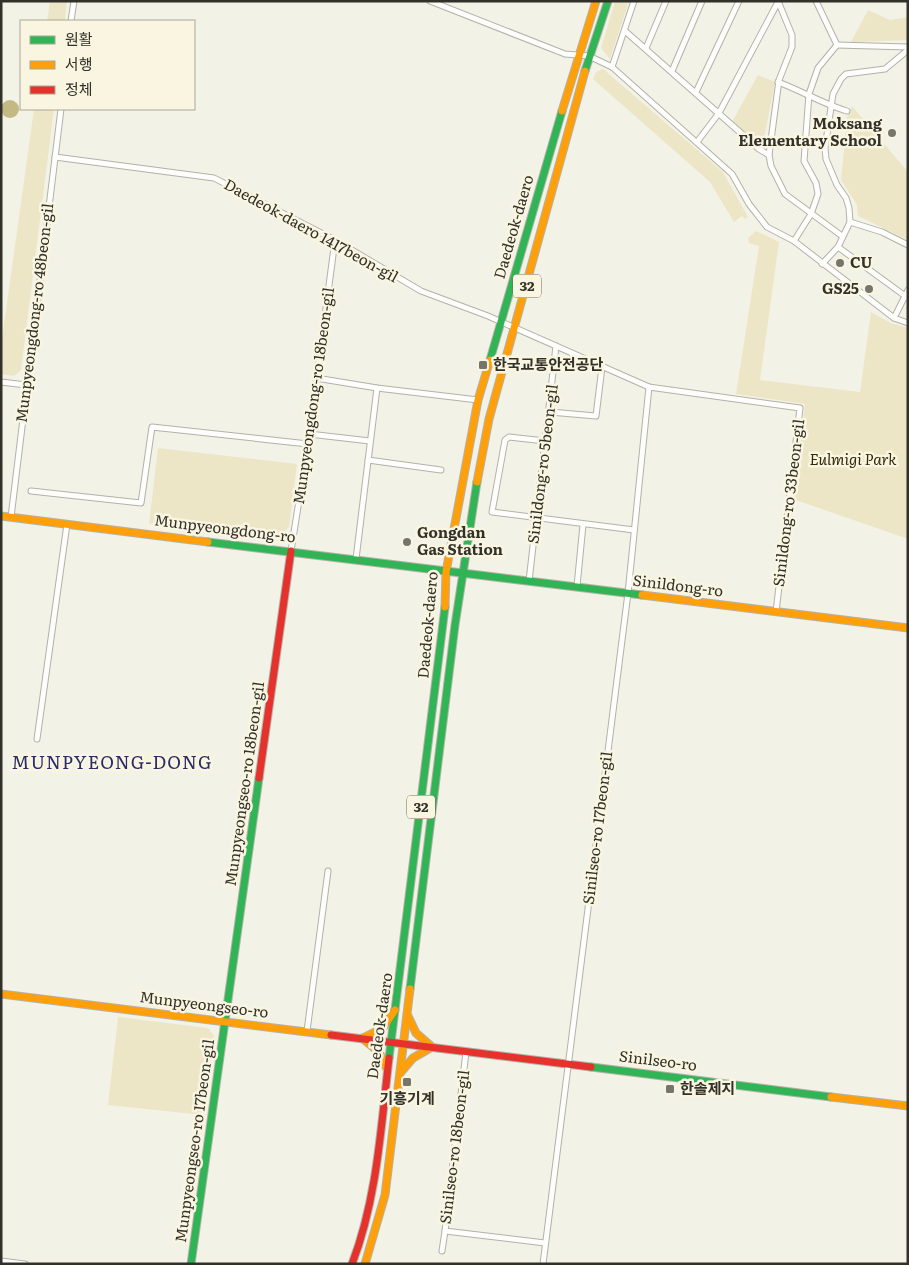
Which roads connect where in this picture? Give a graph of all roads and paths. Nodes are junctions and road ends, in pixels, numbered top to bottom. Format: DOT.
graph roads {
  1 [pos="74,1"];
  2 [pos="430,1"];
  3 [pos="596,1"];
  4 [pos="608,1"];
  5 [pos="634,1"];
  6 [pos="666,1"];
  7 [pos="702,1"];
  8 [pos="739,1"];
  9 [pos="778,1"];
  10 [pos="816,1"];
  11 [pos="71,20"];
  12 [pos="625,31"];
  13 [pos="837,45"];
  14 [pos="646,48"];
  15 [pos="908,48"];
  16 [pos="580,55"];
  17 [pos="590,56"];
  18 [pos="612,67"];
  19 [pos="672,71"];
  20 [pos="778,82"];
  21 [pos="696,92"];
  22 [pos="809,94"];
  23 [pos="831,106"];
  24 [pos="60,110"];
  25 [pos="847,111"];
  26 [pos="719,113"];
  27 [pos="697,142"];
  28 [pos="769,155"];
  29 [pos="55,157"];
  30 [pos="811,214"];
  31 [pos="850,222"];
  32 [pos="842,236"];
  33 [pos="335,240"];
  34 [pos="794,241"];
  35 [pos="908,245"];
  36 [pos="838,247"];
  37 [pos="822,264"];
  38 [pos="908,290"];
  39 [pos="906,298"];
  40 [pos="894,318"];
  41 [pos="501,323"];
  42 [pos="908,323"];
  43 [pos="516,329"];
  44 [pos="556,346"];
  45 [pos="602,367"];
  46 [pos="316,378"];
  47 [pos="1,382"];
  48 [pos="26,385"];
  49 [pos="649,387"];
  50 [pos="377,388"];
  51 [pos="478,400"];
  52 [pos="550,412"];
  53 [pos="309,434"];
  54 [pos="370,441"];
  55 [pos="545,441"];
  56 [pos="308,444"];
  57 [pos="368,460"];
  58 [pos="441,470"];
  59 [pos="32,490"];
  60 [pos="1,516"];
  61 [pos="11,517"];
  62 [pos="536,518"];
  63 [pos="67,524"];
  64 [pos="583,525"];
  65 [pos="634,530"];
  66 [pos="291,551"];
  67 [pos="356,559"];
  68 [pos="446,572"];
  69 [pos="462,575"];
  70 [pos="530,581"];
  71 [pos="577,586"];
  72 [pos="628,593"];
  73 [pos="776,612"];
  74 [pos="908,628"];
  75 [pos="37,739"];
  76 [pos="328,871"];
  77 [pos="1,994"];
  78 [pos="397,1007"];
  79 [pos="407,1011"];
  80 [pos="226,1021"];
  81 [pos="307,1031"];
  82 [pos="362,1038"];
  83 [pos="392,1042"];
  84 [pos="404,1044"];
  85 [pos="432,1047"];
  86 [pos="466,1052"];
  87 [pos="569,1063"];
  88 [pos="387,1070"];
  89 [pos="401,1072"];
  90 [pos="908,1106"];
  91 [pos="445,1232"];
  92 [pos="546,1243"];
  93 [pos="442,1250"];
  94 [pos="1,1261"];
  95 [pos="25,1264"];
  96 [pos="191,1264"];
  97 [pos="352,1264"];
  98 [pos="365,1264"];
  99 [pos="543,1264"];
  1 -- 11 [label="street"];
  2 -- 16 [label="street"];
  3 -- 16 [label="main road, Daedeok-daero / 32"];
  4 -- 17 [label="main road, Daedeok-daero / 32"];
  5 -- 12 [label="street"];
  6 -- 14 [label="street"];
  7 -- 19 [label="street"];
  8 -- 21 [label="street"];
  9 -- 20 [label="street"];
  9 -- 26 [label="street"];
  10 -- 13 [label="street"];
  12 -- 14 [label="street"];
  12 -- 18 [label="street"];
  13 -- 15 [label="street"];
  13 -- 22 [label="street"];
  14 -- 19 [label="street"];
  15 -- 23 [label="street"];
  16 -- 17 [label="street"];
  16 -- 41 [label="main road, Daedeok-daero / 32"];
  17 -- 18 [label="street"];
  17 -- 43 [label="main road, Daedeok-daero / 32"];
  18 -- 27 [label="street"];
  19 -- 21 [label="street"];
  20 -- 22 [label="street"];
  20 -- 28 [label="street"];
  21 -- 26 [label="street"];
  22 -- 23 [label="street"];
  22 -- 30 [label="street"];
  23 -- 25 [label="street"];
  23 -- 31 [label="street"];
  24 -- 29 [label="street, Munpyeongdong-ro 48beon-gil"];
  26 -- 27 [label="street"];
  26 -- 28 [label="street"];
  27 -- 34 [label="street"];
  28 -- 30 [label="street"];
  29 -- 33 [label="street, Daedeok-daero 1417beon-gil"];
  29 -- 48 [label="street, Munpyeongdong-ro 48beon-gil"];
  30 -- 32 [label="street"];
  30 -- 34 [label="street"];
  31 -- 32 [label="street"];
  31 -- 35 [label="street"];
  32 -- 36 [label="street"];
  33 -- 41 [label="street, Daedeok-daero 1417beon-gil"];
  33 -- 46 [label="street, Munpyeongdong-ro 18beon-gil"];
  34 -- 37 [label="street"];
  36 -- 37 [label="street"];
  36 -- 39 [label="street"];
  37 -- 40 [label="street"];
  38 -- 39 [label="street"];
  39 -- 40 [label="street"];
  40 -- 42 [label="street"];
  41 -- 43 [label="street, Sinildong-ro 33beon-gil"];
  41 -- 51 [label="main road, Daedeok-daero / 32"];
  43 -- 44 [label="street, Sinildong-ro 33beon-gil"];
  43 -- 69 [label="main road, Daedeok-daero / 32"];
  44 -- 45 [label="street, Sinildong-ro 33beon-gil"];
  44 -- 52 [label="street, Sinildong-ro 5beon-gil"];
  45 -- 49 [label="street, Sinildong-ro 33beon-gil"];
  45 -- 52 [label="street"];
  46 -- 50 [label="street"];
  46 -- 53 [label="street, Munpyeongdong-ro 18beon-gil"];
  47 -- 48 [label="street"];
  48 -- 61 [label="street, Munpyeongdong-ro 48beon-gil"];
  49 -- 65 [label="street, Sinilseo-ro 17beon-gil"];
  49 -- 73 [label="street, Sinildong-ro 33beon-gil"];
  50 -- 51 [label="street"];
  50 -- 54 [label="street"];
  51 -- 68 [label="main road, Daedeok-daero / 32"];
  52 -- 55 [label="street, Sinildong-ro 5beon-gil"];
  53 -- 54 [label="street"];
  53 -- 56 [label="street, Munpyeongdong-ro 18beon-gil"];
  54 -- 57 [label="street"];
  55 -- 62 [label="street, Sinildong-ro 5beon-gil"];
  55 -- 62 [label="street"];
  56 -- 59 [label="street"];
  56 -- 66 [label="street, Munpyeongdong-ro 18beon-gil"];
  57 -- 58 [label="street"];
  57 -- 67 [label="street"];
  60 -- 61 [label="main road, Munpyeongdong-ro"];
  61 -- 63 [label="main road, Munpyeongdong-ro"];
  62 -- 64 [label="street"];
  62 -- 70 [label="street, Sinildong-ro 5beon-gil"];
  63 -- 66 [label="main road, Munpyeongdong-ro"];
  63 -- 75 [label="street"];
  64 -- 65 [label="street"];
  64 -- 71 [label="street"];
  65 -- 72 [label="street, Sinilseo-ro 17beon-gil"];
  66 -- 67 [label="main road, Munpyeongdong-ro"];
  66 -- 80 [label="main road, Munpyeongseo-ro 18beon-gil"];
  67 -- 68 [label="main road, Munpyeongdong-ro"];
  68 -- 69 [label="main road, Sinildong-ro"];
  68 -- 78 [label="main road, Daedeok-daero / 32"];
  69 -- 70 [label="main road, Sinildong-ro"];
  69 -- 79 [label="main road, Daedeok-daero / 32"];
  70 -- 71 [label="main road, Sinildong-ro"];
  71 -- 72 [label="main road, Sinildong-ro"];
  72 -- 73 [label="main road, Sinildong-ro"];
  72 -- 87 [label="street, Sinilseo-ro 17beon-gil"];
  73 -- 74 [label="main road, Sinildong-ro"];
  76 -- 81 [label="street"];
  77 -- 80 [label="main road, Munpyeongseo-ro"];
  78 -- 82 [label="main road"];
  78 -- 83 [label="main road, Daedeok-daero / 32"];
  79 -- 84 [label="main road, Daedeok-daero / 32"];
  79 -- 85 [label="main road"];
  80 -- 81 [label="main road, Munpyeongseo-ro"];
  80 -- 96 [label="main road, Munpyeongseo-ro 17beon-gil"];
  81 -- 82 [label="main road, Munpyeongseo-ro"];
  82 -- 83 [label="main road, Munpyeongseo-ro"];
  82 -- 88 [label="main road"];
  83 -- 84 [label="main road, Munpyeongseo-ro"];
  83 -- 88 [label="main road, Daedeok-daero / 32"];
  84 -- 85 [label="main road, Sinilseo-ro"];
  84 -- 89 [label="main road, Daedeok-daero / 32"];
  85 -- 86 [label="main road, Sinilseo-ro"];
  85 -- 89 [label="main road"];
  86 -- 87 [label="main road, Sinilseo-ro"];
  86 -- 91 [label="street, Sinilseo-ro 18beon-gil"];
  87 -- 90 [label="main road, Sinilseo-ro"];
  87 -- 92 [label="street"];
  88 -- 97 [label="main road, Daedeok-daero / 32"];
  89 -- 98 [label="main road, Daedeok-daero / 32"];
  91 -- 92 [label="street, Sinilseo-ro 18beon-gil"];
  91 -- 93 [label="street"];
  92 -- 99 [label="street"];
  94 -- 95 [label="street"];
}
